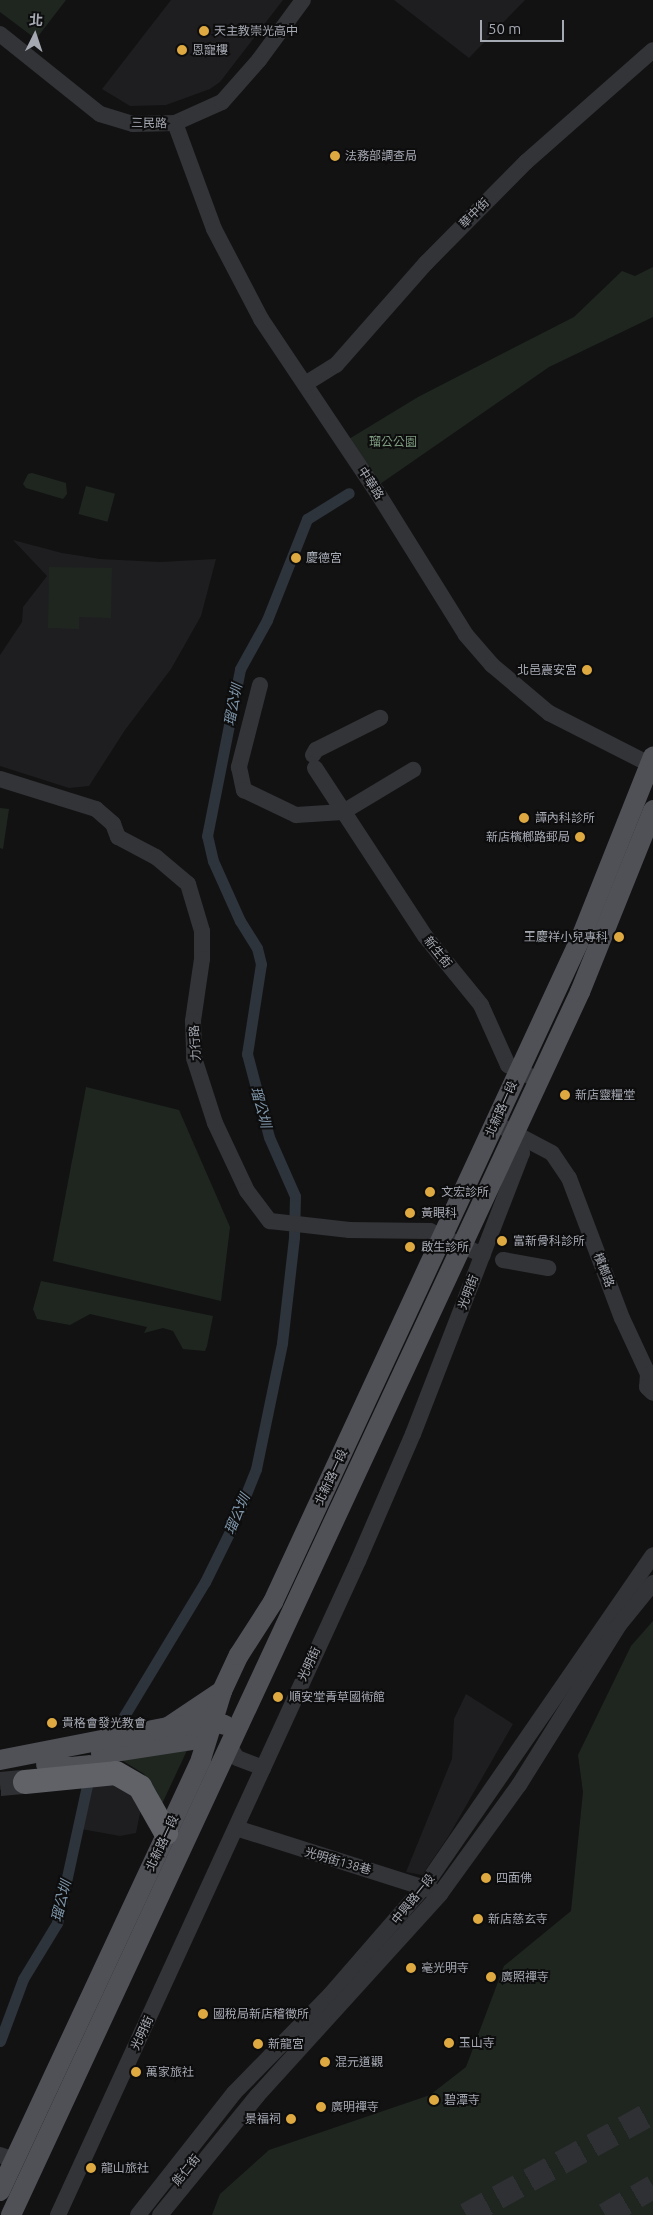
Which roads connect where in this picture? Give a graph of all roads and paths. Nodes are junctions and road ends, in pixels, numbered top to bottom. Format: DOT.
graph roads {
  1 [pos="303,0"];
  2 [pos="0,34"];
  3 [pos="653,50"];
  4 [pos="175,124"];
  5 [pos="305,384"];
  6 [pos="260,685"];
  7 [pos="380,718"];
  8 [pos="652,763"];
  9 [pos="413,770"];
  10 [pos="0,779"];
  11 [pos="653,810"];
  12 [pos="343,812"];
  13 [pos="518,1072"];
  14 [pos="539,1082"];
  15 [pos="495,1122"];
  16 [pos="516,1133"];
  17 [pos="442,1236"];
  18 [pos="461,1245"];
  19 [pos="483,1255"];
  20 [pos="503,1260"];
  21 [pos="548,1268"];
  22 [pos="653,1393"];
  23 [pos="653,1555"];
  24 [pos="653,1583"];
  25 [pos="222,1691"];
  26 [pos="168,1727"];
  27 [pos="211,1731"];
  28 [pos="233,1737"];
  29 [pos="0,1760"];
  30 [pos="46,1764"];
  31 [pos="263,1768"];
  32 [pos="0,1774"];
  33 [pos="25,1782"];
  34 [pos="236,1828"];
  35 [pos="166,1833"];
  36 [pos="424,1887"];
  37 [pos="440,1894"];
  38 [pos="243,2086"];
  39 [pos="256,2096"];
  40 [pos="222,2124"];
  41 [pos="7,2158"];
  42 [pos="0,2192"];
  43 [pos="11,2215"];
  44 [pos="58,2215"];
  45 [pos="138,2215"];
  46 [pos="150,2215"];
  47 [pos="160,2215"];
  1 -- 4 [label="street, 三民路"];
  2 -- 4 [label="street, 三民路"];
  3 -- 5 [label="street, 華中街"];
  4 -- 5 [label="street, 中華路"];
  5 -- 8 [label="street, 中華路"];
  6 -- 12 [label="street"];
  7 -- 12 [label="street, 新生街"];
  8 -- 13 [label="main road, 北新路一段"];
  9 -- 12 [label="street"];
  10 -- 17 [label="street, 力行路"];
  11 -- 14 [label="main road, 北新路一段"];
  12 -- 13 [label="street, 新生街"];
  13 -- 14 [label="street, 新生街"];
  13 -- 15 [label="main road, 北新路一段"];
  14 -- 16 [label="main road, 北新路一段"];
  15 -- 16 [label="street, 檳榔路"];
  15 -- 17 [label="main road, 北新路一段"];
  16 -- 18 [label="main road, 北新路一段"];
  16 -- 19 [label="street, 光明街"];
  16 -- 22 [label="street, 檳榔路"];
  17 -- 18 [label="street, 力行路"];
  17 -- 25 [label="main road, 北新路一段"];
  18 -- 19 [label="street, 力行路"];
  18 -- 28 [label="main road, 北新路一段"];
  19 -- 31 [label="street, 光明街"];
  20 -- 21 [label="street"];
  23 -- 36 [label="street, 中興路一段"];
  24 -- 37 [label="street, 中興路一段"];
  25 -- 26 [label="main road"];
  25 -- 27 [label="main road, 北新路一段"];
  26 -- 27 [label="main road"];
  26 -- 29 [label="main road"];
  27 -- 28 [label="main road"];
  27 -- 30 [label="main road"];
  27 -- 35 [label="main road, 北新路一段"];
  28 -- 31 [label="street"];
  28 -- 43 [label="main road, 北新路一段"];
  30 -- 32 [label="main road"];
  30 -- 35 [label="main road"];
  31 -- 34 [label="street, 光明街"];
  33 -- 35 [label="highway"];
  34 -- 36 [label="street, 光明街138巷"];
  34 -- 44 [label="street, 光明街"];
  35 -- 41 [label="main road, 北新路一段"];
  36 -- 37 [label="street, 光明街138巷"];
  36 -- 38 [label="street, 中興路一段"];
  37 -- 39 [label="street, 中興路一段"];
  38 -- 40 [label="street"];
  38 -- 45 [label="street, 中興路一段"];
  39 -- 40 [label="street"];
  39 -- 47 [label="street, 中興路一段"];
  40 -- 46 [label="street, 能仁街"];
  41 -- 42 [label="main road, 北新路一段"];
}
